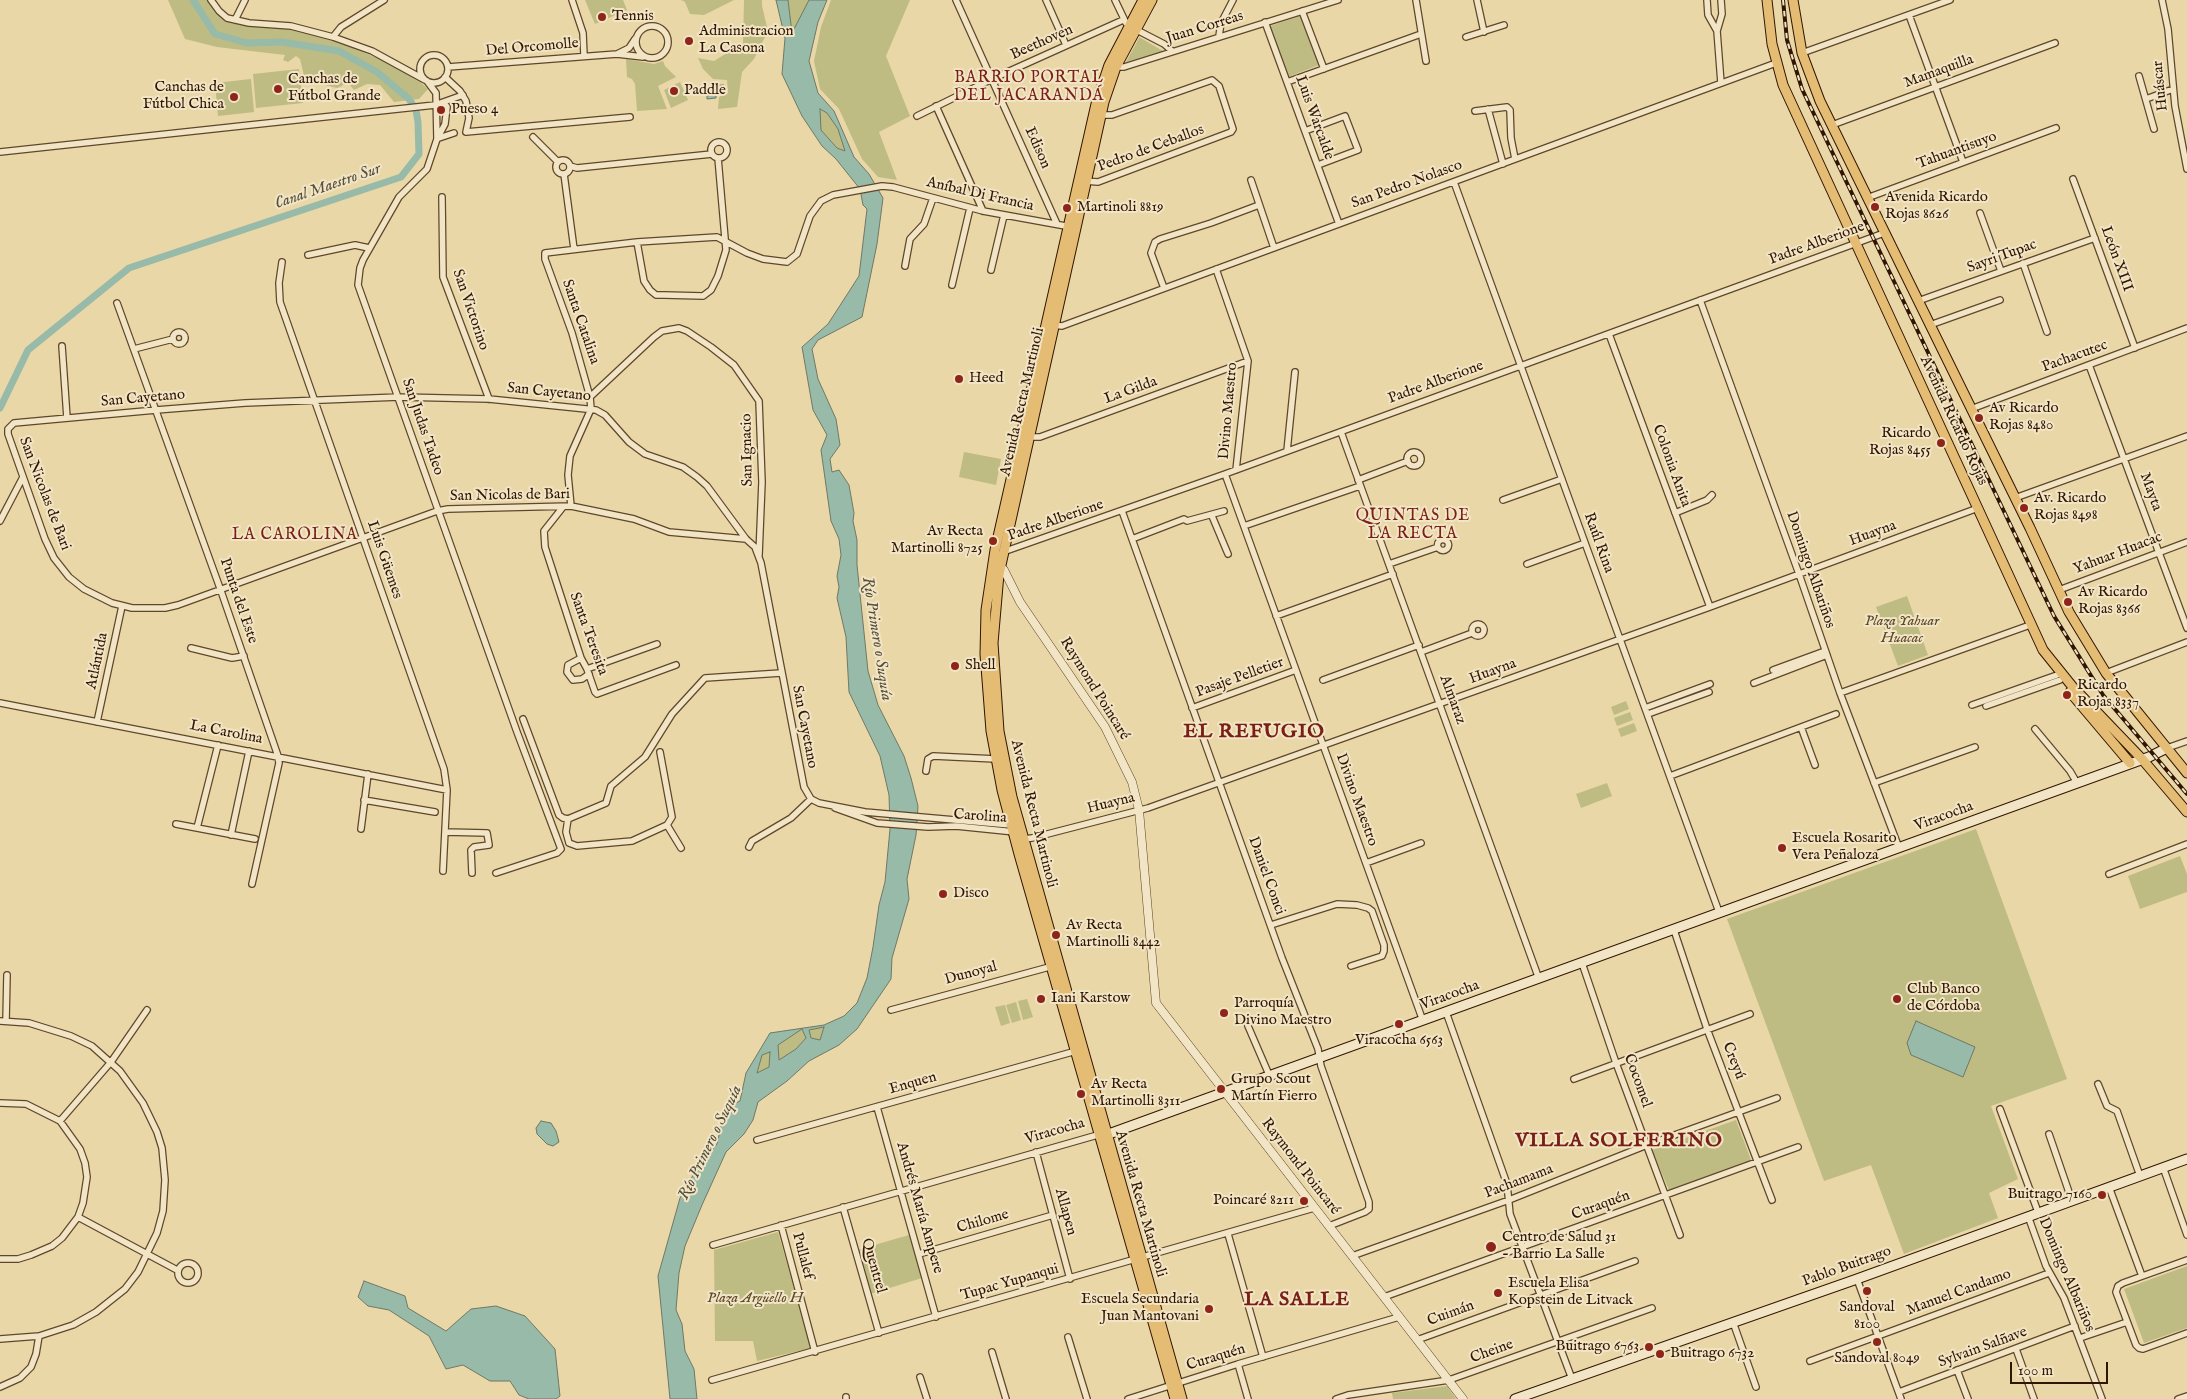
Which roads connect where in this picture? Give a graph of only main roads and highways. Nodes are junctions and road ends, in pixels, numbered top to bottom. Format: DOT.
graph roads {
  1 [pos="1144,0"];
  2 [pos="1152,0"];
  3 [pos="1767,0"];
  4 [pos="1793,0"];
  5 [pos="1130,25"];
  6 [pos="997,564"];
  7 [pos="2043,650"];
  8 [pos="2167,748"];
  9 [pos="2142,759"];
  10 [pos="2130,763"];
  11 [pos="2187,773"];
  12 [pos="2187,812"];
  13 [pos="1017,832"];
  14 [pos="1055,966"];
  15 [pos="1102,1134"];
  16 [pos="2187,1159"];
  17 [pos="1174,1385"];
  18 [pos="1175,1399"];
  19 [pos="1182,1399"];
  20 [pos="1515,1399"];
  1 -- 5 [label="main road, Avenida Recta Martinoli"];
  2 -- 5 [label="main road, Avenida Recta Martinoli"];
  3 -- 7 [label="main road, Avenida Ricardo Rojas"];
  4 -- 8 [label="main road, Avenida Ricardo Rojas"];
  5 -- 6 [label="main road, Avenida Recta Martinoli"];
  6 -- 13 [label="main road, Avenida Recta Martinoli"];
  6 -- 13 [label="main road, Avenida Recta Martinoli"];
  7 -- 9 [label="main road, Avenida Ricardo Rojas"];
  7 -- 10 [label="main road"];
  8 -- 9 [label="main road, Viracocha"];
  8 -- 11 [label="main road, Avenida Ricardo Rojas"];
  9 -- 10 [label="main road, Viracocha"];
  9 -- 12 [label="main road, Avenida Ricardo Rojas"];
  10 -- 15 [label="main road, Viracocha"];
  13 -- 14 [label="main road, Avenida Recta Martinoli"];
  13 -- 14 [label="main road, Avenida Recta Martinoli"];
  14 -- 15 [label="main road, Avenida Recta Martinoli"];
  14 -- 15 [label="main road, Avenida Recta Martinoli"];
  15 -- 17 [label="main road, Avenida Recta Martinoli"];
  16 -- 20 [label="main road, Pablo Buitrago"];
  17 -- 18 [label="main road, Avenida Recta Martinoli"];
  17 -- 19 [label="main road, Avenida Recta Martinoli"];
}
